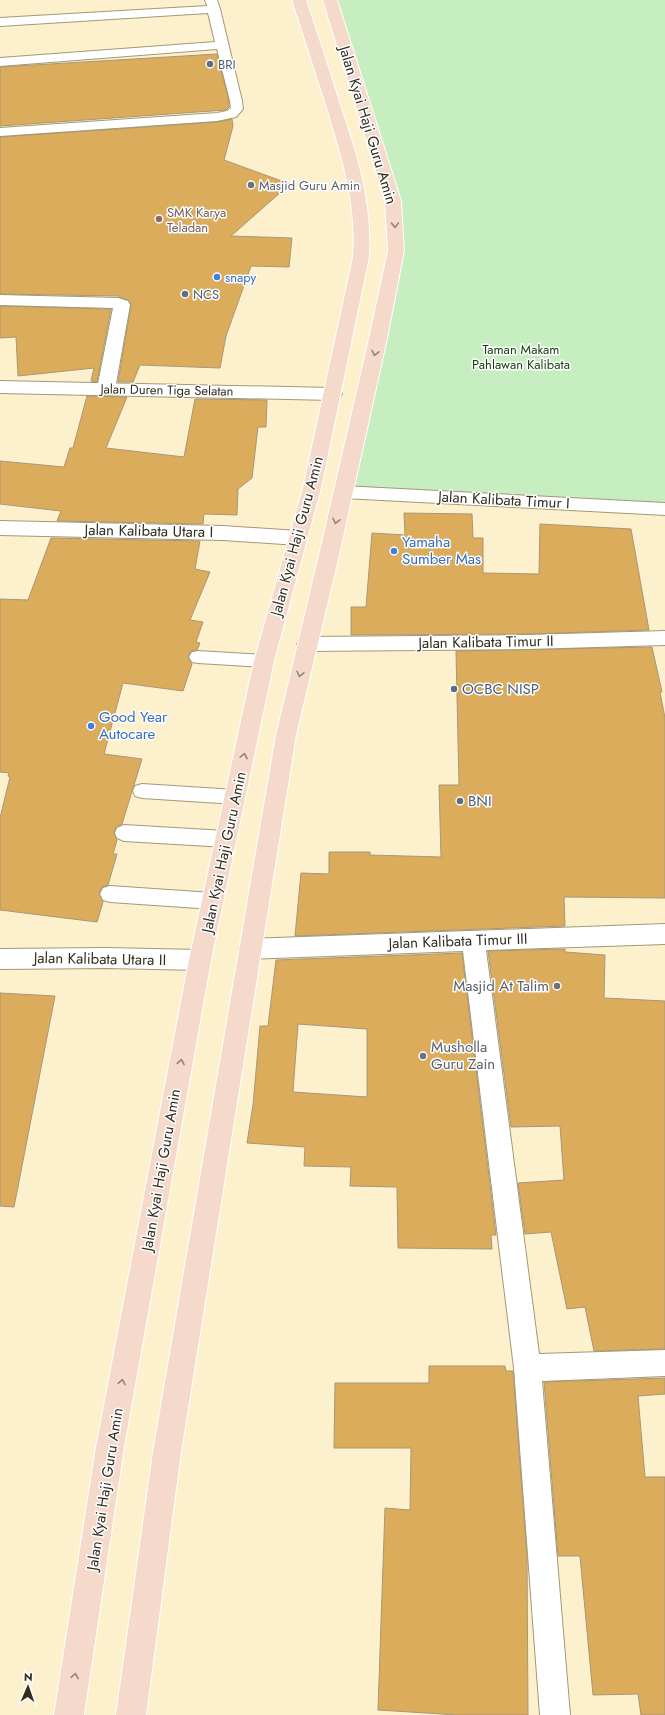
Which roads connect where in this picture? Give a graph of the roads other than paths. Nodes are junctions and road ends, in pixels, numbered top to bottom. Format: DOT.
graph roads {
  1 [pos="300,0"];
  2 [pos="330,0"];
  3 [pos="212,4"];
  4 [pos="0,22"];
  5 [pos="222,45"];
  6 [pos="0,62"];
  7 [pos="0,132"];
  8 [pos="0,300"];
  9 [pos="0,387"];
  10 [pos="106,389"];
  11 [pos="333,394"];
  12 [pos="343,492"];
  13 [pos="665,509"];
  14 [pos="0,528"];
  15 [pos="292,538"];
  16 [pos="665,638"];
  17 [pos="307,644"];
  18 [pos="202,658"];
  19 [pos="255,661"];
  20 [pos="149,791"];
  21 [pos="227,796"];
  22 [pos="132,833"];
  23 [pos="226,839"];
  24 [pos="118,894"];
  25 [pos="213,901"];
  26 [pos="665,934"];
  27 [pos="473,940"];
  28 [pos="250,949"];
  29 [pos="0,959"];
  30 [pos="200,960"];
  31 [pos="665,1363"];
  32 [pos="527,1368"];
  33 [pos="69,1715"];
  34 [pos="132,1715"];
  35 [pos="555,1715"];
  1 -- 11 [label="main road, Jalan Kyai Haji Guru Amin"];
  2 -- 12 [label="main road, Jalan Kyai Haji Guru Amin, one-way"];
  3 -- 4 [label="lane"];
  3 -- 5 [label="lane"];
  5 -- 6 [label="lane"];
  5 -- 7 [label="lane"];
  8 -- 10 [label="street"];
  9 -- 10 [label="street, Jalan Duren Tiga Selatan"];
  10 -- 11 [label="street, Jalan Duren Tiga Selatan"];
  11 -- 15 [label="main road, Jalan Kyai Haji Guru Amin"];
  12 -- 13 [label="street, Jalan Kalibata Timur I"];
  12 -- 17 [label="main road, Jalan Kyai Haji Guru Amin, one-way"];
  14 -- 15 [label="street, Jalan Kalibata Utara I"];
  15 -- 19 [label="main road, Jalan Kyai Haji Guru Amin"];
  16 -- 17 [label="street, Jalan Kalibata Timur II"];
  17 -- 28 [label="main road, Jalan Kyai Haji Guru Amin, one-way"];
  18 -- 19 [label="lane"];
  21 -- 19 [label="main road, Jalan Kyai Haji Guru Amin, one-way"];
  20 -- 21 [label="lane"];
  21 -- 23 [label="main road, Jalan Kyai Haji Guru Amin"];
  22 -- 23 [label="lane"];
  23 -- 25 [label="main road, Jalan Kyai Haji Guru Amin"];
  24 -- 25 [label="lane"];
  25 -- 30 [label="main road, Jalan Kyai Haji Guru Amin"];
  26 -- 27 [label="street, Jalan Kalibata Timur III"];
  27 -- 28 [label="street, Jalan Kalibata Timur III"];
  27 -- 32 [label="street"];
  28 -- 34 [label="main road, Jalan Kyai Haji Guru Amin"];
  29 -- 30 [label="street, Jalan Kalibata Utara II"];
  33 -- 30 [label="main road, Jalan Kyai Haji Guru Amin, one-way"];
  31 -- 32 [label="street"];
  32 -- 35 [label="street"];
}
